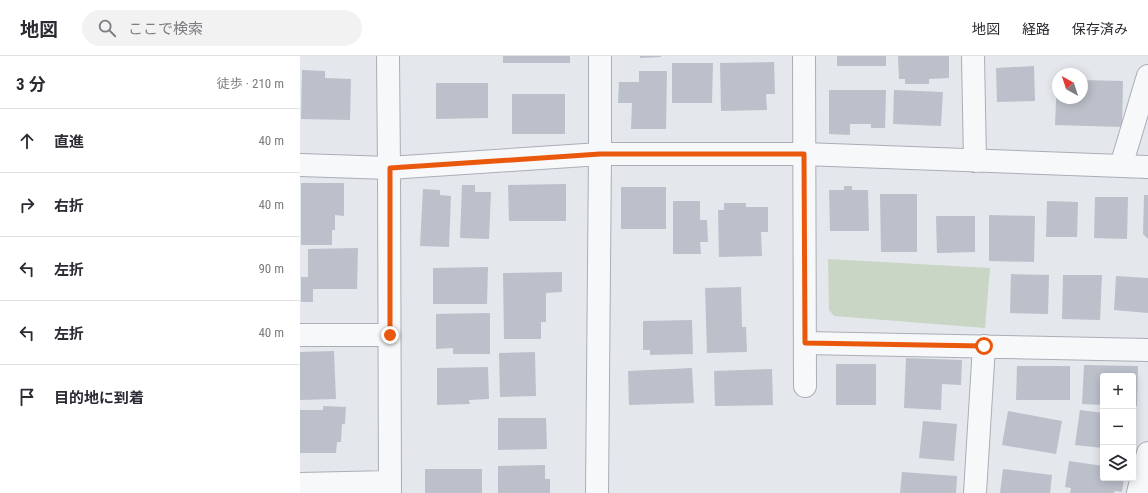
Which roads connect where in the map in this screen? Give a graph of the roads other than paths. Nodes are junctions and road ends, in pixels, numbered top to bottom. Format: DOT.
graph roads {
  1 [pos="388,56"];
  2 [pos="600,56"];
  3 [pos="804,56"];
  4 [pos="973,56"];
  5 [pos="1148,76"];
  6 [pos="600,154"];
  7 [pos="804,154"];
  8 [pos="975,161"];
  9 [pos="300,165"];
  10 [pos="1121,166"];
  11 [pos="1148,167"];
  12 [pos="390,168"];
  13 [pos="300,335"];
  14 [pos="390,335"];
  15 [pos="805,343"];
  16 [pos="984,346"];
  17 [pos="1148,350"];
  18 [pos="805,386"];
  19 [pos="1148,453"];
  20 [pos="300,484"];
  21 [pos="390,488"];
  22 [pos="597,493"];
  23 [pos="975,493"];
  24 [pos="1138,493"];
  1 -- 12 [label="street"];
  2 -- 6 [label="street"];
  3 -- 7 [label="street"];
  4 -- 8 [label="street"];
  5 -- 10 [label="street"];
  6 -- 7 [label="street"];
  6 -- 12 [label="street"];
  6 -- 22 [label="street"];
  7 -- 8 [label="street"];
  7 -- 15 [label="street"];
  8 -- 10 [label="street"];
  9 -- 12 [label="street"];
  10 -- 11 [label="street"];
  12 -- 14 [label="street"];
  13 -- 14 [label="street"];
  14 -- 21 [label="street"];
  15 -- 16 [label="street"];
  15 -- 18 [label="street"];
  16 -- 17 [label="street"];
  16 -- 23 [label="street"];
  19 -- 24 [label="street"];
  20 -- 21 [label="street"];
}
